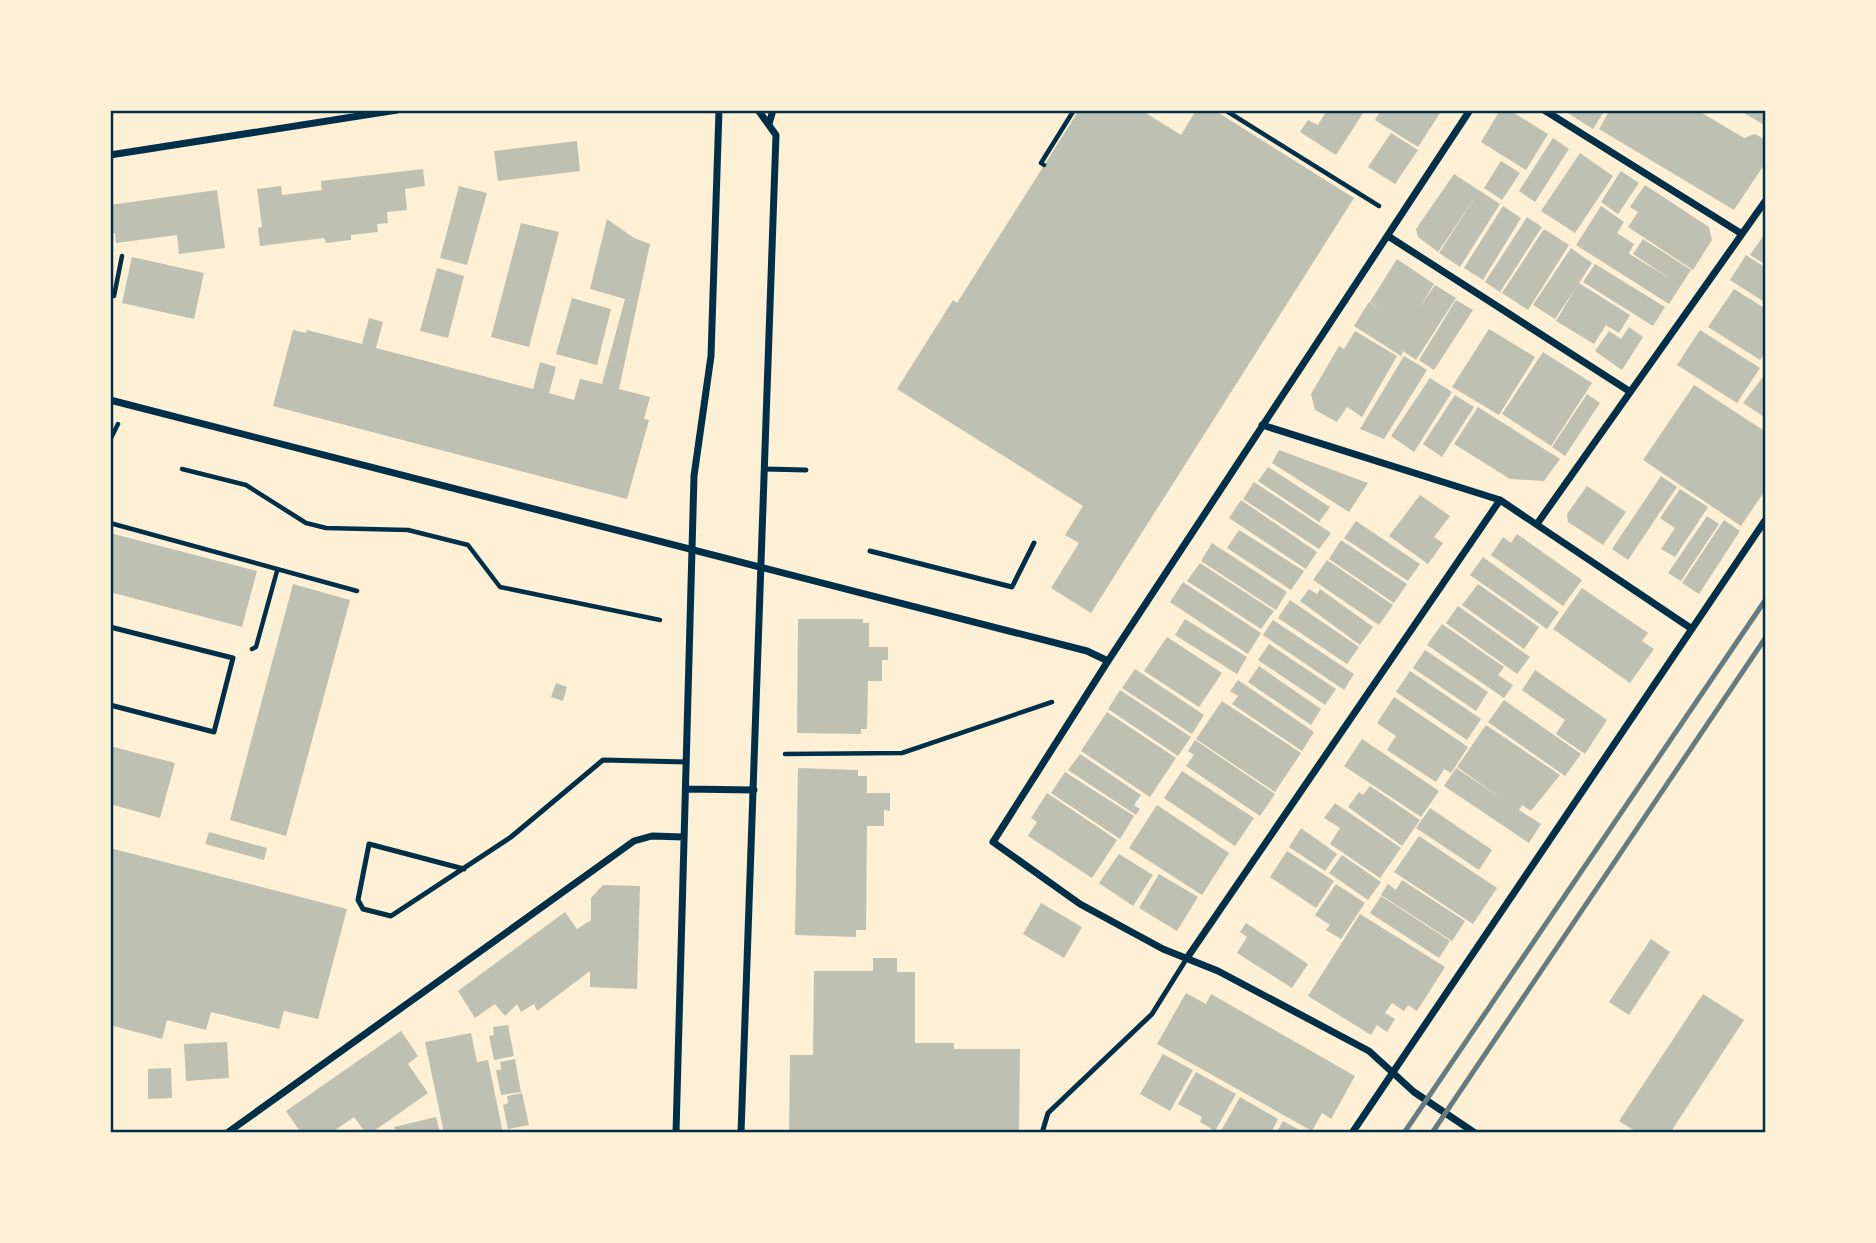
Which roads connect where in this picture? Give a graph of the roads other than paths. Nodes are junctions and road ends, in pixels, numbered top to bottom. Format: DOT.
graph roads {
  1 [pos="397,110"];
  2 [pos="719,110"];
  3 [pos="758,110"];
  4 [pos="773,110"];
  5 [pos="1470,110"];
  6 [pos="1544,110"];
  7 [pos="769,124"];
  8 [pos="110,155"];
  9 [pos="1766,200"];
  10 [pos="1742,234"];
  11 [pos="1388,236"];
  12 [pos="1629,391"];
  13 [pos="110,400"];
  14 [pos="1262,425"];
  15 [pos="765,469"];
  16 [pos="806,470"];
  17 [pos="1500,500"];
  18 [pos="1766,519"];
  19 [pos="1537,524"];
  20 [pos="1034,544"];
  21 [pos="692,550"];
  22 [pos="870,551"];
  23 [pos="761,567"];
  24 [pos="110,627"];
  25 [pos="1692,629"];
  26 [pos="1108,661"];
  27 [pos="110,705"];
  28 [pos="687,762"];
  29 [pos="686,789"];
  30 [pos="754,790"];
  31 [pos="684,837"];
  32 [pos="464,869"];
  33 [pos="1187,958"];
  34 [pos="1393,1071"];
  35 [pos="227,1133"];
  36 [pos="676,1133"];
  37 [pos="741,1133"];
  38 [pos="1042,1133"];
  39 [pos="1352,1133"];
  40 [pos="1475,1133"];
  1 -- 8 [label="street"];
  2 -- 21 [label="street"];
  3 -- 7 [label="street"];
  4 -- 7 [label="street"];
  5 -- 11 [label="street"];
  6 -- 10 [label="street"];
  7 -- 15 [label="street"];
  9 -- 10 [label="street"];
  10 -- 12 [label="street"];
  11 -- 12 [label="street"];
  11 -- 14 [label="street"];
  12 -- 19 [label="street"];
  13 -- 21 [label="street"];
  14 -- 17 [label="street"];
  14 -- 26 [label="street"];
  15 -- 16 [label="lane"];
  15 -- 23 [label="street"];
  17 -- 19 [label="street"];
  17 -- 33 [label="street"];
  18 -- 25 [label="street"];
  19 -- 25 [label="street"];
  20 -- 22 [label="lane"];
  21 -- 23 [label="street"];
  21 -- 28 [label="street"];
  23 -- 26 [label="street"];
  23 -- 30 [label="street"];
  24 -- 27 [label="lane"];
  25 -- 34 [label="street"];
  26 -- 33 [label="street"];
  28 -- 29 [label="street"];
  28 -- 32 [label="lane"];
  29 -- 30 [label="street"];
  29 -- 31 [label="street"];
  30 -- 37 [label="street"];
  31 -- 35 [label="street"];
  31 -- 36 [label="street"];
  32 -- 32 [label="lane"];
  33 -- 34 [label="street"];
  33 -- 38 [label="lane"];
  34 -- 39 [label="street"];
  34 -- 40 [label="street"];
}
